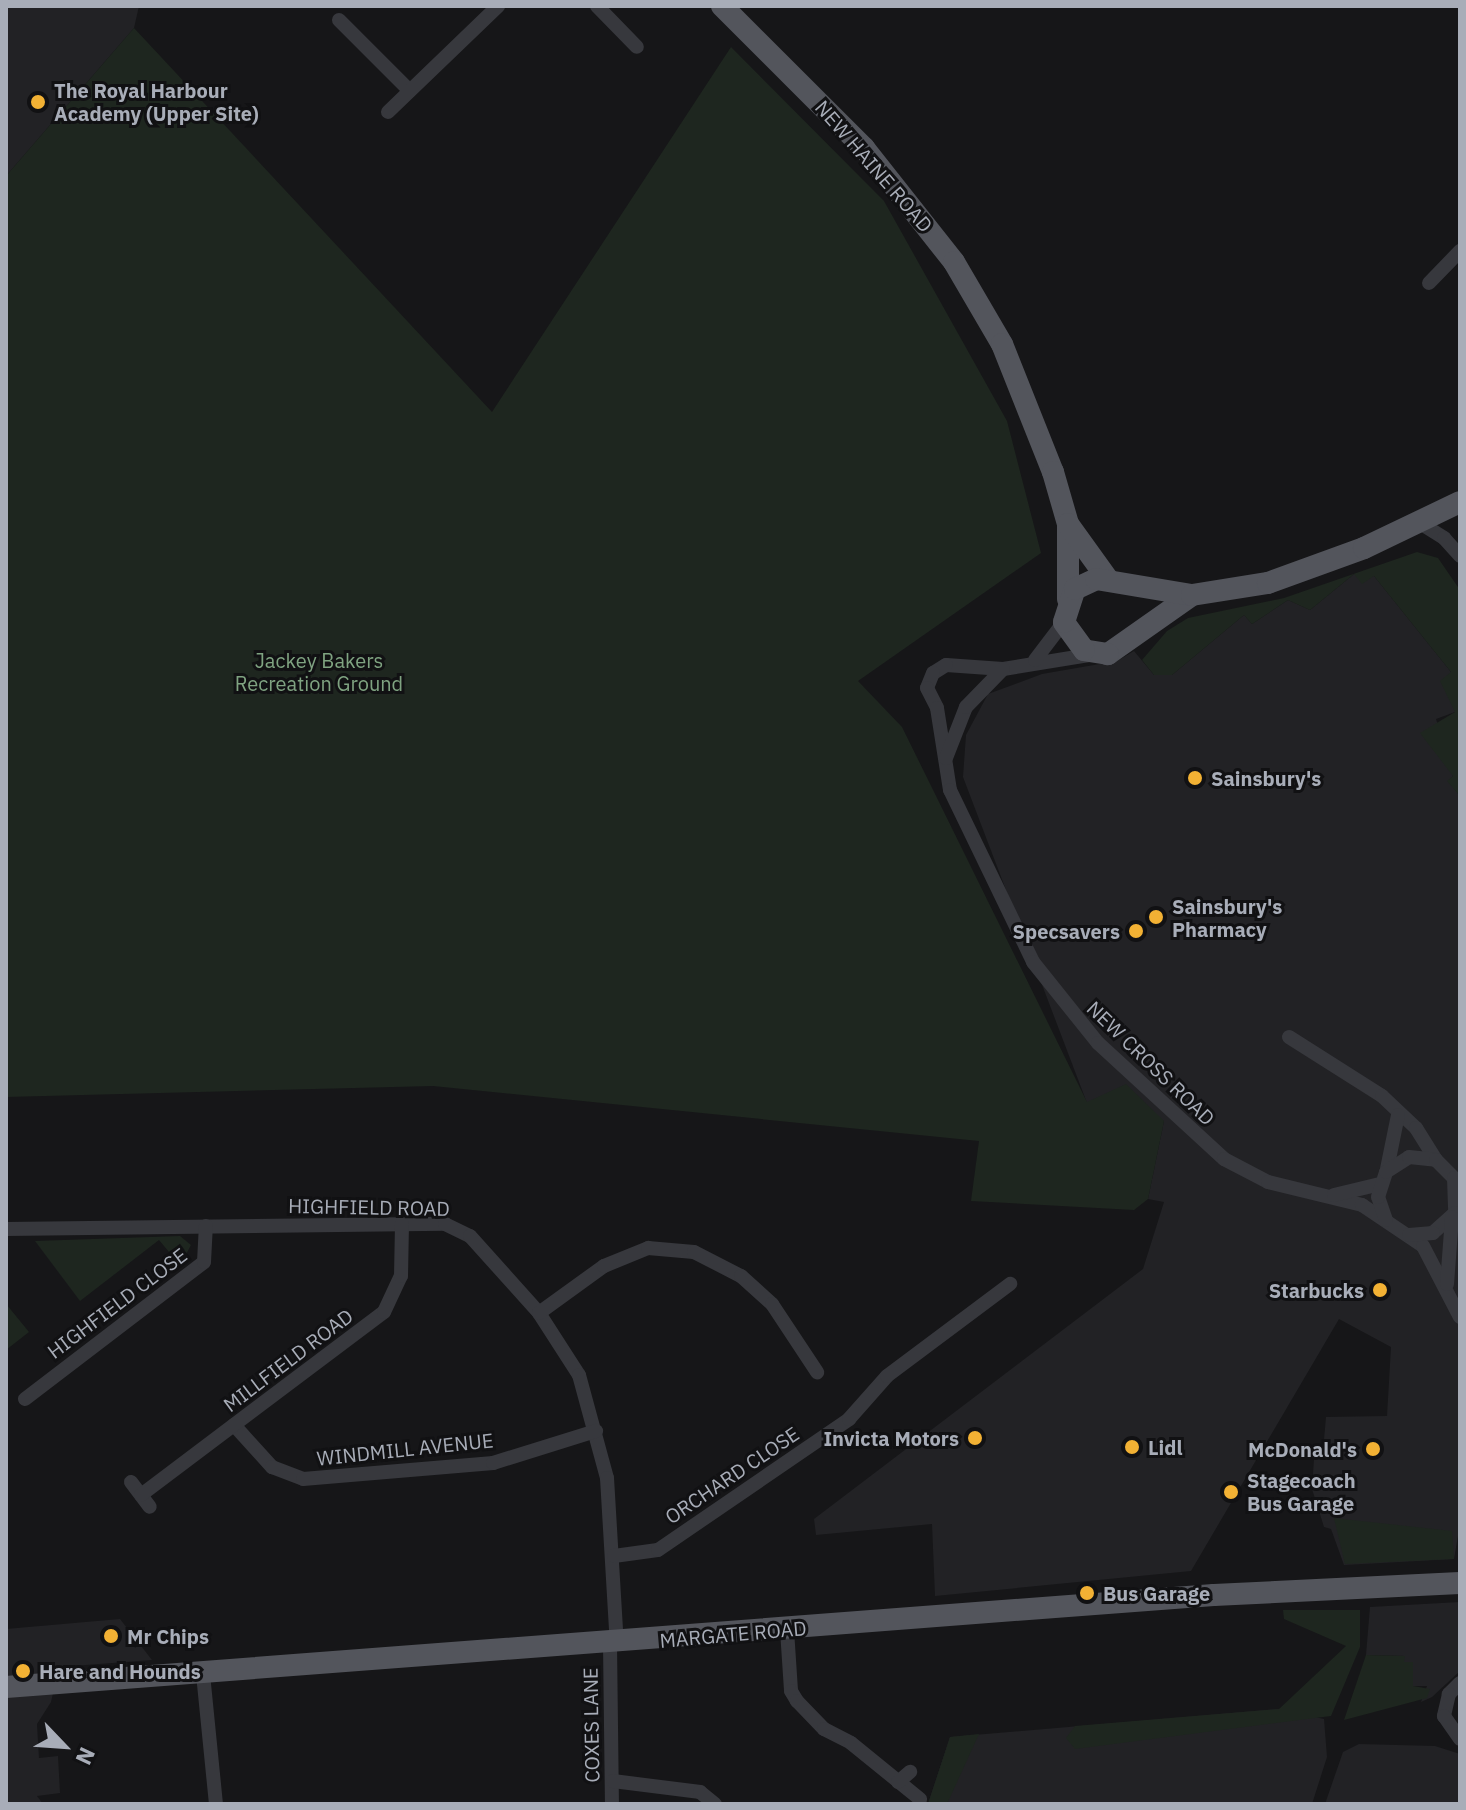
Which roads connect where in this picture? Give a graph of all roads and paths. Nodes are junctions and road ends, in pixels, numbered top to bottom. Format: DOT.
graph roads {
  1 [pos="498,6"];
  2 [pos="597,6"];
  3 [pos="722,6"];
  4 [pos="339,20"];
  5 [pos="637,47"];
  6 [pos="410,91"];
  7 [pos="388,112"];
  8 [pos="1460,251"];
  9 [pos="1429,283"];
  10 [pos="1460,502"];
  11 [pos="1417,521"];
  12 [pos="1068,524"];
  13 [pos="1460,556"];
  14 [pos="1113,580"];
  15 [pos="1192,595"];
  16 [pos="1068,599"];
  17 [pos="1064,622"];
  18 [pos="1130,642"];
  19 [pos="1096,654"];
  20 [pos="1035,660"];
  21 [pos="962,667"];
  22 [pos="1003,669"];
  23 [pos="969,704"];
  24 [pos="937,708"];
  25 [pos="946,758"];
  26 [pos="1289,1037"];
  27 [pos="1398,1115"];
  28 [pos="1436,1160"];
  29 [pos="1383,1178"];
  30 [pos="1333,1195"];
  31 [pos="1452,1217"];
  32 [pos="1388,1222"];
  33 [pos="402,1224"];
  34 [pos="206,1226"];
  35 [pos="6,1229"];
  36 [pos="1409,1235"];
  37 [pos="1010,1284"];
  38 [pos="1447,1285"];
  39 [pos="539,1313"];
  40 [pos="1460,1317"];
  41 [pos="817,1372"];
  42 [pos="25,1399"];
  43 [pos="234,1425"];
  44 [pos="596,1431"];
  45 [pos="131,1482"];
  46 [pos="614,1556"];
  47 [pos="1460,1583"];
  48 [pos="787,1630"];
  49 [pos="613,1644"];
  50 [pos="203,1674"];
  51 [pos="1460,1683"];
  52 [pos="6,1687"];
  53 [pos="1460,1739"];
  54 [pos="910,1772"];
  55 [pos="613,1781"];
  56 [pos="898,1782"];
  57 [pos="920,1799"];
  58 [pos="216,1804"];
  59 [pos="612,1804"];
  60 [pos="715,1804"];
  1 -- 6 [label="street"];
  2 -- 5 [label="street"];
  3 -- 12 [label="main road, NEW HAINE ROAD"];
  4 -- 6 [label="street"];
  6 -- 7 [label="street"];
  8 -- 9 [label="street"];
  10 -- 11 [label="main road"];
  11 -- 13 [label="street"];
  11 -- 15 [label="main road"];
  12 -- 14 [label="main road, NEW HAINE ROAD"];
  12 -- 16 [label="main road, NEW HAINE ROAD"];
  14 -- 15 [label="main road"];
  14 -- 16 [label="main road"];
  14 -- 18 [label="main road, NEW HAINE ROAD"];
  15 -- 18 [label="main road"];
  16 -- 17 [label="main road, NEW HAINE ROAD"];
  17 -- 19 [label="main road"];
  17 -- 20 [label="street"];
  18 -- 19 [label="main road"];
  19 -- 20 [label="street, NEW CROSS ROAD"];
  20 -- 22 [label="street, NEW CROSS ROAD"];
  21 -- 22 [label="street, NEW CROSS ROAD"];
  21 -- 23 [label="street"];
  21 -- 24 [label="street, NEW CROSS ROAD"];
  22 -- 23 [label="street, NEW CROSS ROAD"];
  23 -- 24 [label="street"];
  23 -- 25 [label="street, NEW CROSS ROAD"];
  24 -- 25 [label="street, NEW CROSS ROAD"];
  25 -- 30 [label="street, NEW CROSS ROAD"];
  26 -- 27 [label="street"];
  27 -- 28 [label="street"];
  27 -- 29 [label="street"];
  28 -- 29 [label="street, NEW CROSS ROAD"];
  28 -- 31 [label="street, NEW CROSS ROAD"];
  29 -- 30 [label="street, NEW CROSS ROAD"];
  29 -- 32 [label="street"];
  30 -- 32 [label="street, NEW CROSS ROAD"];
  31 -- 36 [label="street"];
  31 -- 38 [label="street, NEW CROSS ROAD"];
  32 -- 36 [label="street, NEW CROSS ROAD"];
  33 -- 34 [label="street, HIGHFIELD ROAD"];
  33 -- 39 [label="street, HIGHFIELD ROAD"];
  33 -- 43 [label="street, MILLFIELD ROAD"];
  34 -- 35 [label="street, HIGHFIELD ROAD"];
  34 -- 42 [label="street, HIGHFIELD CLOSE"];
  36 -- 38 [label="street, NEW CROSS ROAD"];
  37 -- 46 [label="street, ORCHARD CLOSE"];
  38 -- 40 [label="street, NEW CROSS ROAD"];
  39 -- 41 [label="street"];
  39 -- 44 [label="street, HIGHFIELD ROAD"];
  43 -- 44 [label="street, WINDMILL AVENUE"];
  43 -- 45 [label="street, MILLFIELD ROAD"];
  44 -- 46 [label="street, HIGHFIELD ROAD"];
  46 -- 49 [label="street, HIGHFIELD ROAD"];
  47 -- 48 [label="main road, MARGATE ROAD"];
  48 -- 49 [label="main road, MARGATE ROAD"];
  48 -- 56 [label="street"];
  49 -- 50 [label="main road, MARGATE ROAD"];
  49 -- 55 [label="street, COXES LANE"];
  50 -- 52 [label="main road, MARGATE ROAD"];
  50 -- 58 [label="street"];
  51 -- 53 [label="street"];
  54 -- 56 [label="street"];
  55 -- 59 [label="street, COXES LANE"];
  55 -- 60 [label="street"];
  56 -- 57 [label="street"];
}
